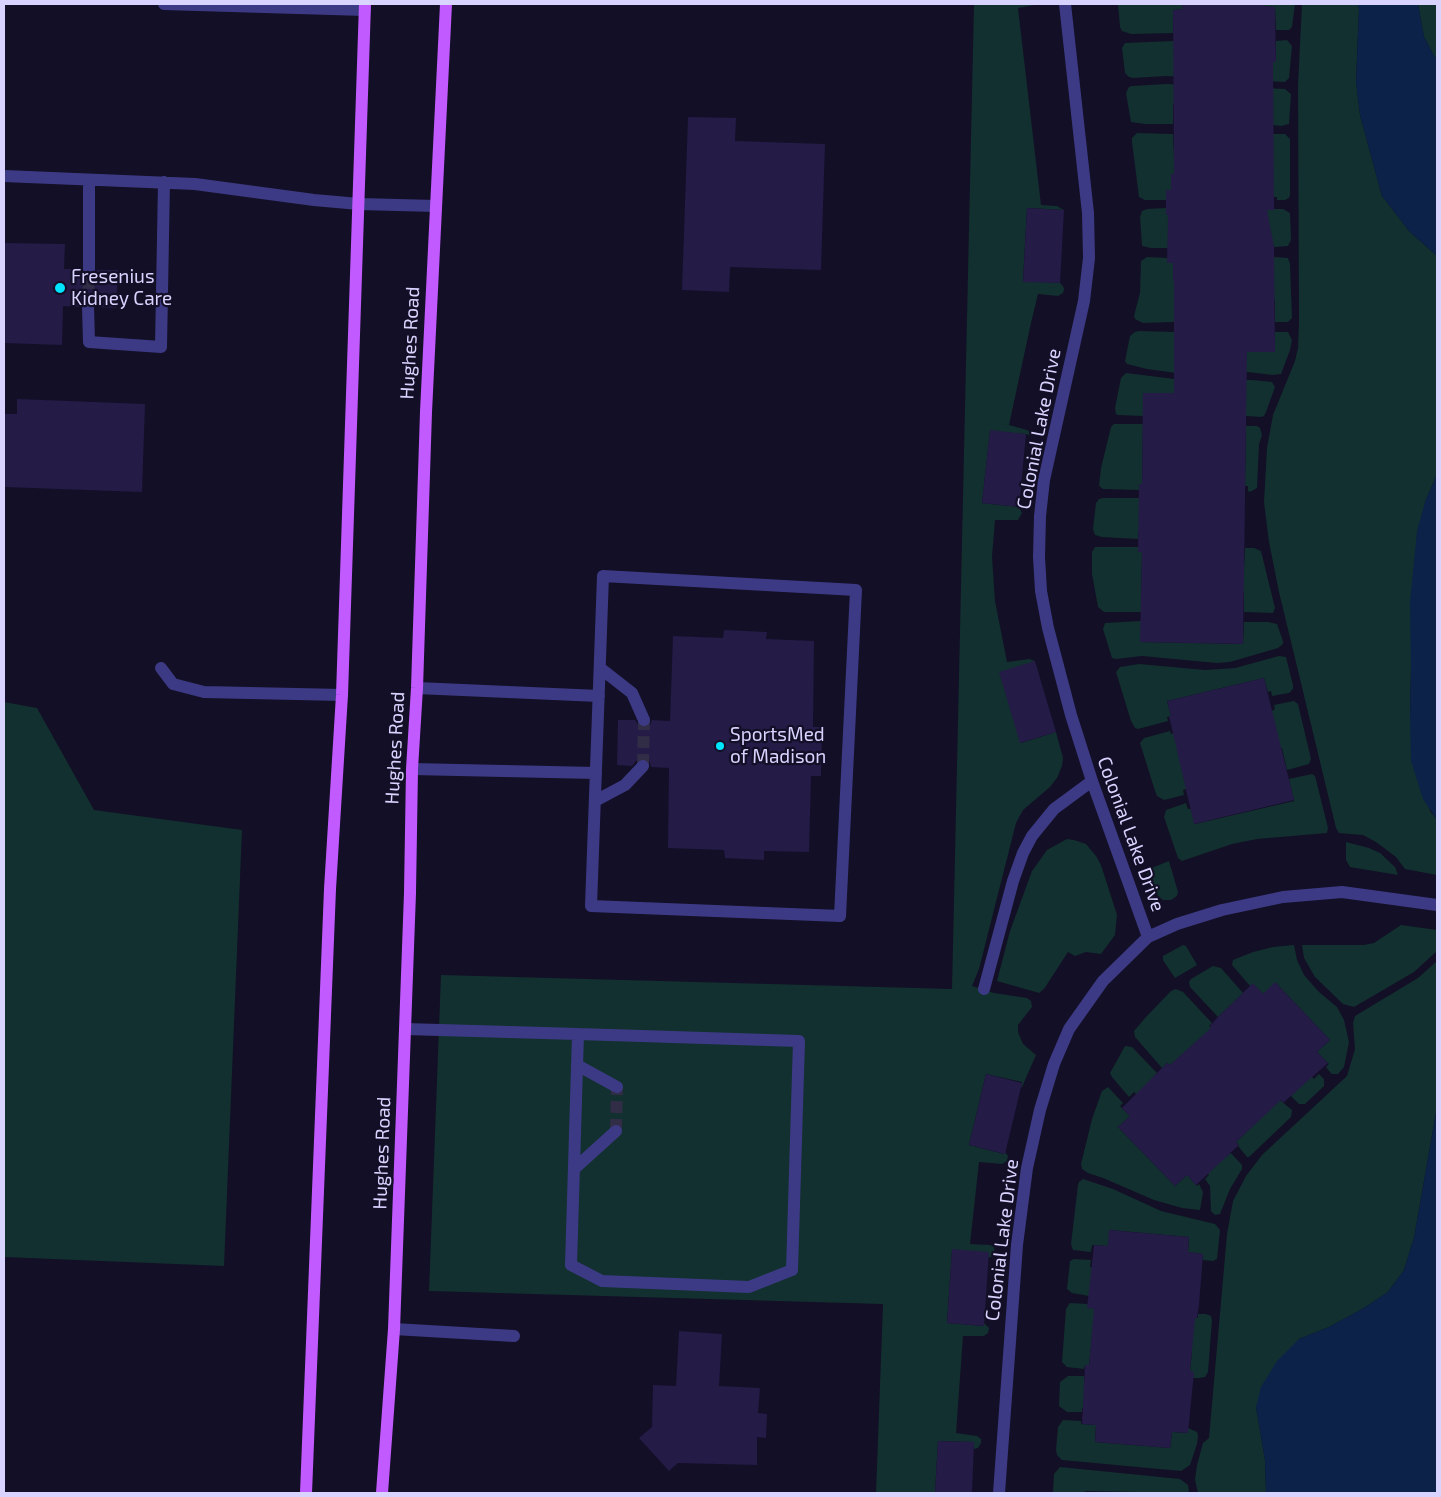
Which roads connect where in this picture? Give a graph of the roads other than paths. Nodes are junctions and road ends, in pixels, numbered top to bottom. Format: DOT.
graph roads {
  1 [pos="164,4"];
  2 [pos="194,4"];
  3 [pos="446,4"];
  4 [pos="1065,4"];
  5 [pos="365,7"];
  6 [pos="4,176"];
  7 [pos="89,180"];
  8 [pos="164,182"];
  9 [pos="359,204"];
  10 [pos="436,206"];
  11 [pos="88,270"];
  12 [pos="88,307"];
  13 [pos="161,668"];
  14 [pos="600,668"];
  15 [pos="417,688"];
  16 [pos="342,695"];
  17 [pos="599,696"];
  18 [pos="644,720"];
  19 [pos="643,766"];
  20 [pos="412,769"];
  21 [pos="596,772"];
  22 [pos="1092,781"];
  23 [pos="595,801"];
  24 [pos="1437,905"];
  25 [pos="1148,937"];
  26 [pos="984,989"];
  27 [pos="405,1029"];
  28 [pos="578,1034"];
  29 [pos="578,1065"];
  30 [pos="617,1087"];
  31 [pos="616,1132"];
  32 [pos="574,1170"];
  33 [pos="394,1329"];
  34 [pos="514,1336"];
  35 [pos="306,1493"];
  36 [pos="382,1493"];
  37 [pos="999,1493"];
  1 -- 2 [label="lane"];
  2 -- 5 [label="lane"];
  3 -- 10 [label="main road, Hughes Road"];
  4 -- 22 [label="lane, Colonial Lake Drive"];
  5 -- 9 [label="main road"];
  6 -- 7 [label="lane"];
  7 -- 8 [label="lane"];
  7 -- 11 [label="lane"];
  8 -- 9 [label="lane"];
  8 -- 12 [label="lane"];
  9 -- 10 [label="lane"];
  9 -- 16 [label="main road"];
  10 -- 15 [label="main road, Hughes Road"];
  13 -- 16 [label="lane"];
  14 -- 17 [label="lane"];
  14 -- 18 [label="lane"];
  14 -- 23 [label="lane"];
  15 -- 17 [label="lane"];
  15 -- 20 [label="main road, Hughes Road"];
  16 -- 35 [label="main road"];
  17 -- 21 [label="lane"];
  19 -- 23 [label="lane"];
  20 -- 21 [label="lane"];
  20 -- 27 [label="main road, Hughes Road"];
  21 -- 23 [label="lane"];
  22 -- 25 [label="lane, Colonial Lake Drive"];
  22 -- 26 [label="lane"];
  24 -- 25 [label="lane, Colonial Lake Drive"];
  25 -- 37 [label="lane, Colonial Lake Drive"];
  27 -- 28 [label="lane"];
  27 -- 33 [label="main road, Hughes Road"];
  28 -- 29 [label="lane"];
  28 -- 32 [label="lane"];
  29 -- 30 [label="lane"];
  29 -- 32 [label="lane"];
  31 -- 32 [label="lane"];
  33 -- 34 [label="lane"];
  33 -- 36 [label="main road, Hughes Road"];
}
